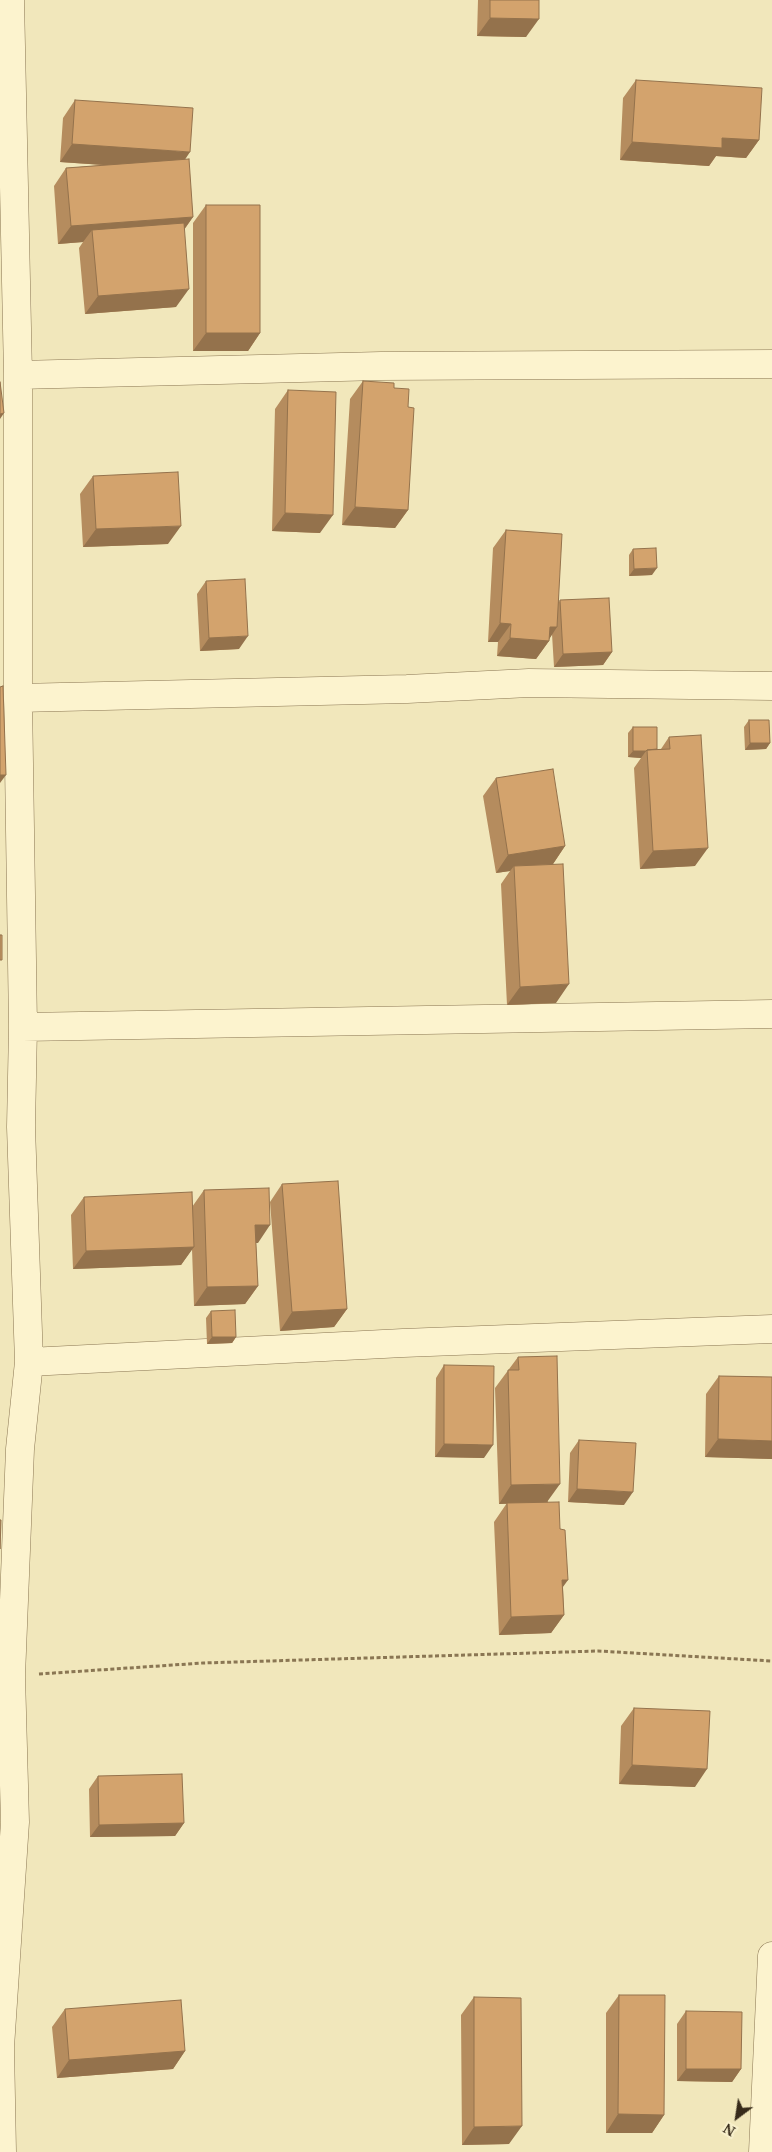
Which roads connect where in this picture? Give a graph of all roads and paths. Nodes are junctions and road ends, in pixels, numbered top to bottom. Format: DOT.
graph roads {
  1 [pos="10,0"];
  2 [pos="6,137"];
  3 [pos="772,364"];
  4 [pos="18,375"];
  5 [pos="772,686"];
  6 [pos="18,698"];
  7 [pos="10,802"];
  8 [pos="772,1014"];
  9 [pos="23,1026"];
  10 [pos="11,1128"];
  11 [pos="772,1329"];
  12 [pos="29,1362"];
  13 [pos="10,1450"];
  14 [pos="772,1661"];
  15 [pos="11,1676"];
  16 [pos="772,1956"];
  17 [pos="2,2152"];
  18 [pos="763,2152"];
  1 -- 2 [label="street"];
  2 -- 4 [label="street"];
  3 -- 4 [label="street"];
  4 -- 6 [label="street"];
  5 -- 6 [label="street"];
  6 -- 7 [label="street"];
  7 -- 9 [label="street"];
  8 -- 9 [label="street"];
  9 -- 10 [label="street"];
  10 -- 12 [label="street"];
  11 -- 12 [label="street"];
  12 -- 13 [label="street"];
  13 -- 15 [label="street"];
  14 -- 15 [label="path"];
  15 -- 17 [label="street"];
  16 -- 18 [label="street"];
}
